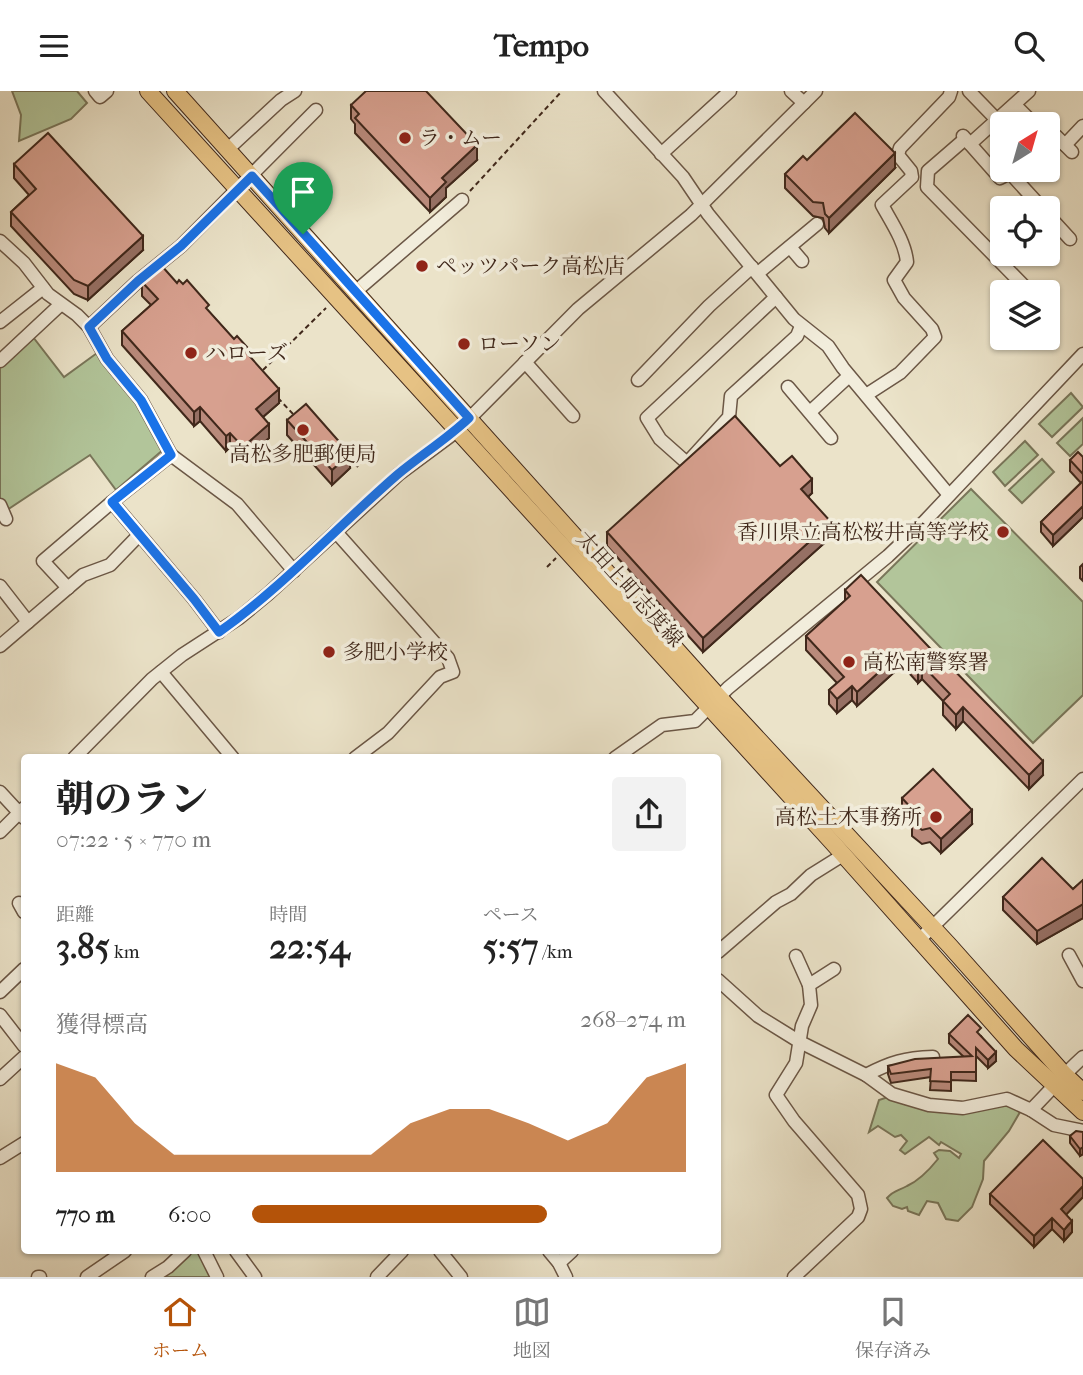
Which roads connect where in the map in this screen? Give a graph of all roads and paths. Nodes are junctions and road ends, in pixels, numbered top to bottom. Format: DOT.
graph roads {
  1 [pos="95,91"];
  2 [pos="107,91"];
  3 [pos="148,91"];
  4 [pos="175,91"];
  5 [pos="295,91"];
  6 [pos="562,91"];
  7 [pos="604,91"];
  8 [pos="730,91"];
  9 [pos="791,91"];
  10 [pos="816,91"];
  11 [pos="951,91"];
  12 [pos="969,91"];
  13 [pos="1029,91"];
  14 [pos="804,103"];
  15 [pos="1015,105"];
  16 [pos="316,110"];
  17 [pos="1007,112"];
  18 [pos="1022,112"];
  19 [pos="990,114"];
  20 [pos="990,126"];
  21 [pos="1083,126"];
  22 [pos="968,141"];
  23 [pos="1064,145"];
  24 [pos="228,149"];
  25 [pos="938,151"];
  26 [pos="661,154"];
  27 [pos="990,166"];
  28 [pos="252,176"];
  29 [pos="1020,182"];
  30 [pos="237,190"];
  31 [pos="1032,196"];
  32 [pos="462,200"];
  33 [pos="701,204"];
  34 [pos="817,224"];
  35 [pos="1060,228"];
  36 [pos="1070,239"];
  37 [pos="0,241"];
  38 [pos="790,247"];
  39 [pos="802,261"];
  40 [pos="755,270"];
  41 [pos="1018,280"];
  42 [pos="43,288"];
  43 [pos="355,292"];
  44 [pos="776,296"];
  45 [pos="60,305"];
  46 [pos="327,307"];
  47 [pos="0,322"];
  48 [pos="802,326"];
  49 [pos="89,327"];
  50 [pos="1083,354"];
  51 [pos="0,361"];
  52 [pos="524,362"];
  53 [pos="258,375"];
  54 [pos="849,376"];
  55 [pos="638,380"];
  56 [pos="788,387"];
  57 [pos="273,392"];
  58 [pos="866,395"];
  59 [pos="810,412"];
  60 [pos="573,416"];
  61 [pos="296,417"];
  62 [pos="469,418"];
  63 [pos="457,431"];
  64 [pos="831,437"];
  65 [pos="171,455"];
  66 [pos="349,457"];
  67 [pos="358,467"];
  68 [pos="949,495"];
  69 [pos="112,502"];
  70 [pos="0,505"];
  71 [pos="6,519"];
  72 [pos="336,532"];
  73 [pos="139,535"];
  74 [pos="560,554"];
  75 [pos="547,567"];
  76 [pos="294,571"];
  77 [pos="0,586"];
  78 [pos="68,588"];
  79 [pos="28,622"];
  80 [pos="219,632"];
  81 [pos="0,646"];
  82 [pos="161,672"];
  83 [pos="714,701"];
  84 [pos="78,754"];
  85 [pos="230,754"];
  86 [pos="360,754"];
  87 [pos="621,754"];
  88 [pos="1083,779"];
  89 [pos="0,792"];
  90 [pos="21,810"];
  91 [pos="21,814"];
  92 [pos="0,832"];
  93 [pos="838,836"];
  94 [pos="843,855"];
  95 [pos="932,927"];
  96 [pos="918,941"];
  97 [pos="721,949"];
  98 [pos="1069,955"];
  99 [pos="796,956"];
  100 [pos="834,969"];
  101 [pos="21,972"];
  102 [pos="1083,981"];
  103 [pos="721,984"];
  104 [pos="809,985"];
  105 [pos="0,992"];
  106 [pos="0,1015"];
  107 [pos="21,1042"];
  108 [pos="800,1042"];
  109 [pos="933,1057"];
  110 [pos="1083,1057"];
  111 [pos="21,1060"];
  112 [pos="866,1075"];
  113 [pos="0,1079"];
  114 [pos="1059,1079"];
  115 [pos="1083,1091"];
  116 [pos="1031,1110"];
  117 [pos="1083,1112"];
  118 [pos="1083,1131"];
  119 [pos="21,1145"];
  120 [pos="0,1158"];
  121 [pos="121,1254"];
  122 [pos="180,1254"];
  123 [pos="206,1254"];
  124 [pos="238,1254"];
  125 [pos="399,1254"];
  126 [pos="442,1254"];
  127 [pos="552,1254"];
  128 [pos="569,1254"];
  129 [pos="559,1263"];
  130 [pos="87,1277"];
  131 [pos="152,1277"];
  132 [pos="217,1277"];
  133 [pos="255,1277"];
  134 [pos="377,1277"];
  135 [pos="461,1277"];
  136 [pos="566,1277"];
  137 [pos="794,1277"];
  1 -- 2 [label="street"];
  3 -- 30 [label="main road, 太田上町志度線"];
  4 -- 24 [label="main road, 太田上町志度線"];
  5 -- 24 [label="street"];
  6 -- 32 [label="path"];
  7 -- 26 [label="street"];
  8 -- 26 [label="street"];
  9 -- 14 [label="street"];
  10 -- 14 [label="street"];
  11 -- 58 [label="street"];
  12 -- 19 [label="street"];
  13 -- 15 [label="street"];
  14 -- 33 [label="street"];
  15 -- 17 [label="street"];
  15 -- 18 [label="street"];
  16 -- 28 [label="street"];
  20 -- 22 [label="street"];
  21 -- 23 [label="street"];
  22 -- 25 [label="street"];
  22 -- 27 [label="street"];
  22 -- 41 [label="street"];
  24 -- 28 [label="main road, 太田上町志度線"];
  26 -- 33 [label="street"];
  28 -- 30 [label="street"];
  28 -- 43 [label="main road, 太田上町志度線"];
  29 -- 31 [label="street"];
  30 -- 49 [label="street"];
  30 -- 63 [label="main road, 太田上町志度線"];
  32 -- 43 [label="street"];
  33 -- 40 [label="street"];
  33 -- 52 [label="street"];
  34 -- 38 [label="street"];
  35 -- 36 [label="street"];
  37 -- 42 [label="street"];
  38 -- 39 [label="street"];
  38 -- 40 [label="street"];
  40 -- 44 [label="street"];
  40 -- 55 [label="street"];
  42 -- 45 [label="street"];
  42 -- 47 [label="street"];
  43 -- 62 [label="main road, 太田上町志度線"];
  44 -- 48 [label="street"];
  44 -- 48 [label="street"];
  45 -- 49 [label="street"];
  45 -- 51 [label="street"];
  46 -- 53 [label="path"];
  48 -- 54 [label="street"];
  49 -- 65 [label="street"];
  50 -- 68 [label="street"];
  52 -- 60 [label="street"];
  52 -- 62 [label="street"];
  54 -- 58 [label="street"];
  54 -- 59 [label="street"];
  56 -- 59 [label="street"];
  57 -- 61 [label="path"];
  58 -- 68 [label="street"];
  59 -- 64 [label="street"];
  62 -- 63 [label="street"];
  62 -- 83 [label="main road, 太田上町志度線"];
  63 -- 72 [label="street"];
  63 -- 83 [label="main road, 太田上町志度線"];
  65 -- 69 [label="street"];
  65 -- 76 [label="street"];
  66 -- 67 [label="path"];
  68 -- 83 [label="street"];
  69 -- 73 [label="street"];
  69 -- 78 [label="street"];
  70 -- 71 [label="street"];
  72 -- 76 [label="street"];
  72 -- 86 [label="street"];
  73 -- 78 [label="street"];
  73 -- 80 [label="street"];
  74 -- 75 [label="path"];
  76 -- 80 [label="street"];
  77 -- 79 [label="street"];
  78 -- 79 [label="street"];
  79 -- 81 [label="street"];
  80 -- 82 [label="street"];
  82 -- 84 [label="street"];
  82 -- 85 [label="street"];
  83 -- 87 [label="street"];
  83 -- 93 [label="main road, 太田上町志度線"];
  88 -- 95 [label="street"];
  89 -- 90 [label="street"];
  91 -- 92 [label="street"];
  93 -- 94 [label="main road, 太田上町志度線"];
  93 -- 95 [label="main road, 太田上町志度線"];
  94 -- 96 [label="main road, 太田上町志度線"];
  94 -- 97 [label="street"];
  95 -- 96 [label="street"];
  95 -- 114 [label="main road, 太田上町志度線"];
  96 -- 114 [label="main road, 太田上町志度線"];
  98 -- 102 [label="street"];
  99 -- 104 [label="street"];
  100 -- 104 [label="street"];
  101 -- 105 [label="street"];
  103 -- 108 [label="street"];
  104 -- 108 [label="street"];
  106 -- 107 [label="street"];
  108 -- 112 [label="street"];
  108 -- 137 [label="street"];
  109 -- 112 [label="street"];
  110 -- 114 [label="street"];
  111 -- 113 [label="street"];
  112 -- 116 [label="street"];
  114 -- 115 [label="main road, 太田上町志度線"];
  114 -- 116 [label="street"];
  114 -- 117 [label="main road, 太田上町志度線"];
  116 -- 118 [label="street"];
  119 -- 120 [label="street"];
  121 -- 130 [label="street"];
  122 -- 131 [label="street"];
  123 -- 132 [label="street"];
  124 -- 133 [label="street"];
  125 -- 134 [label="street"];
  126 -- 135 [label="street"];
  127 -- 129 [label="street"];
  128 -- 129 [label="street"];
  129 -- 136 [label="street"];
}
